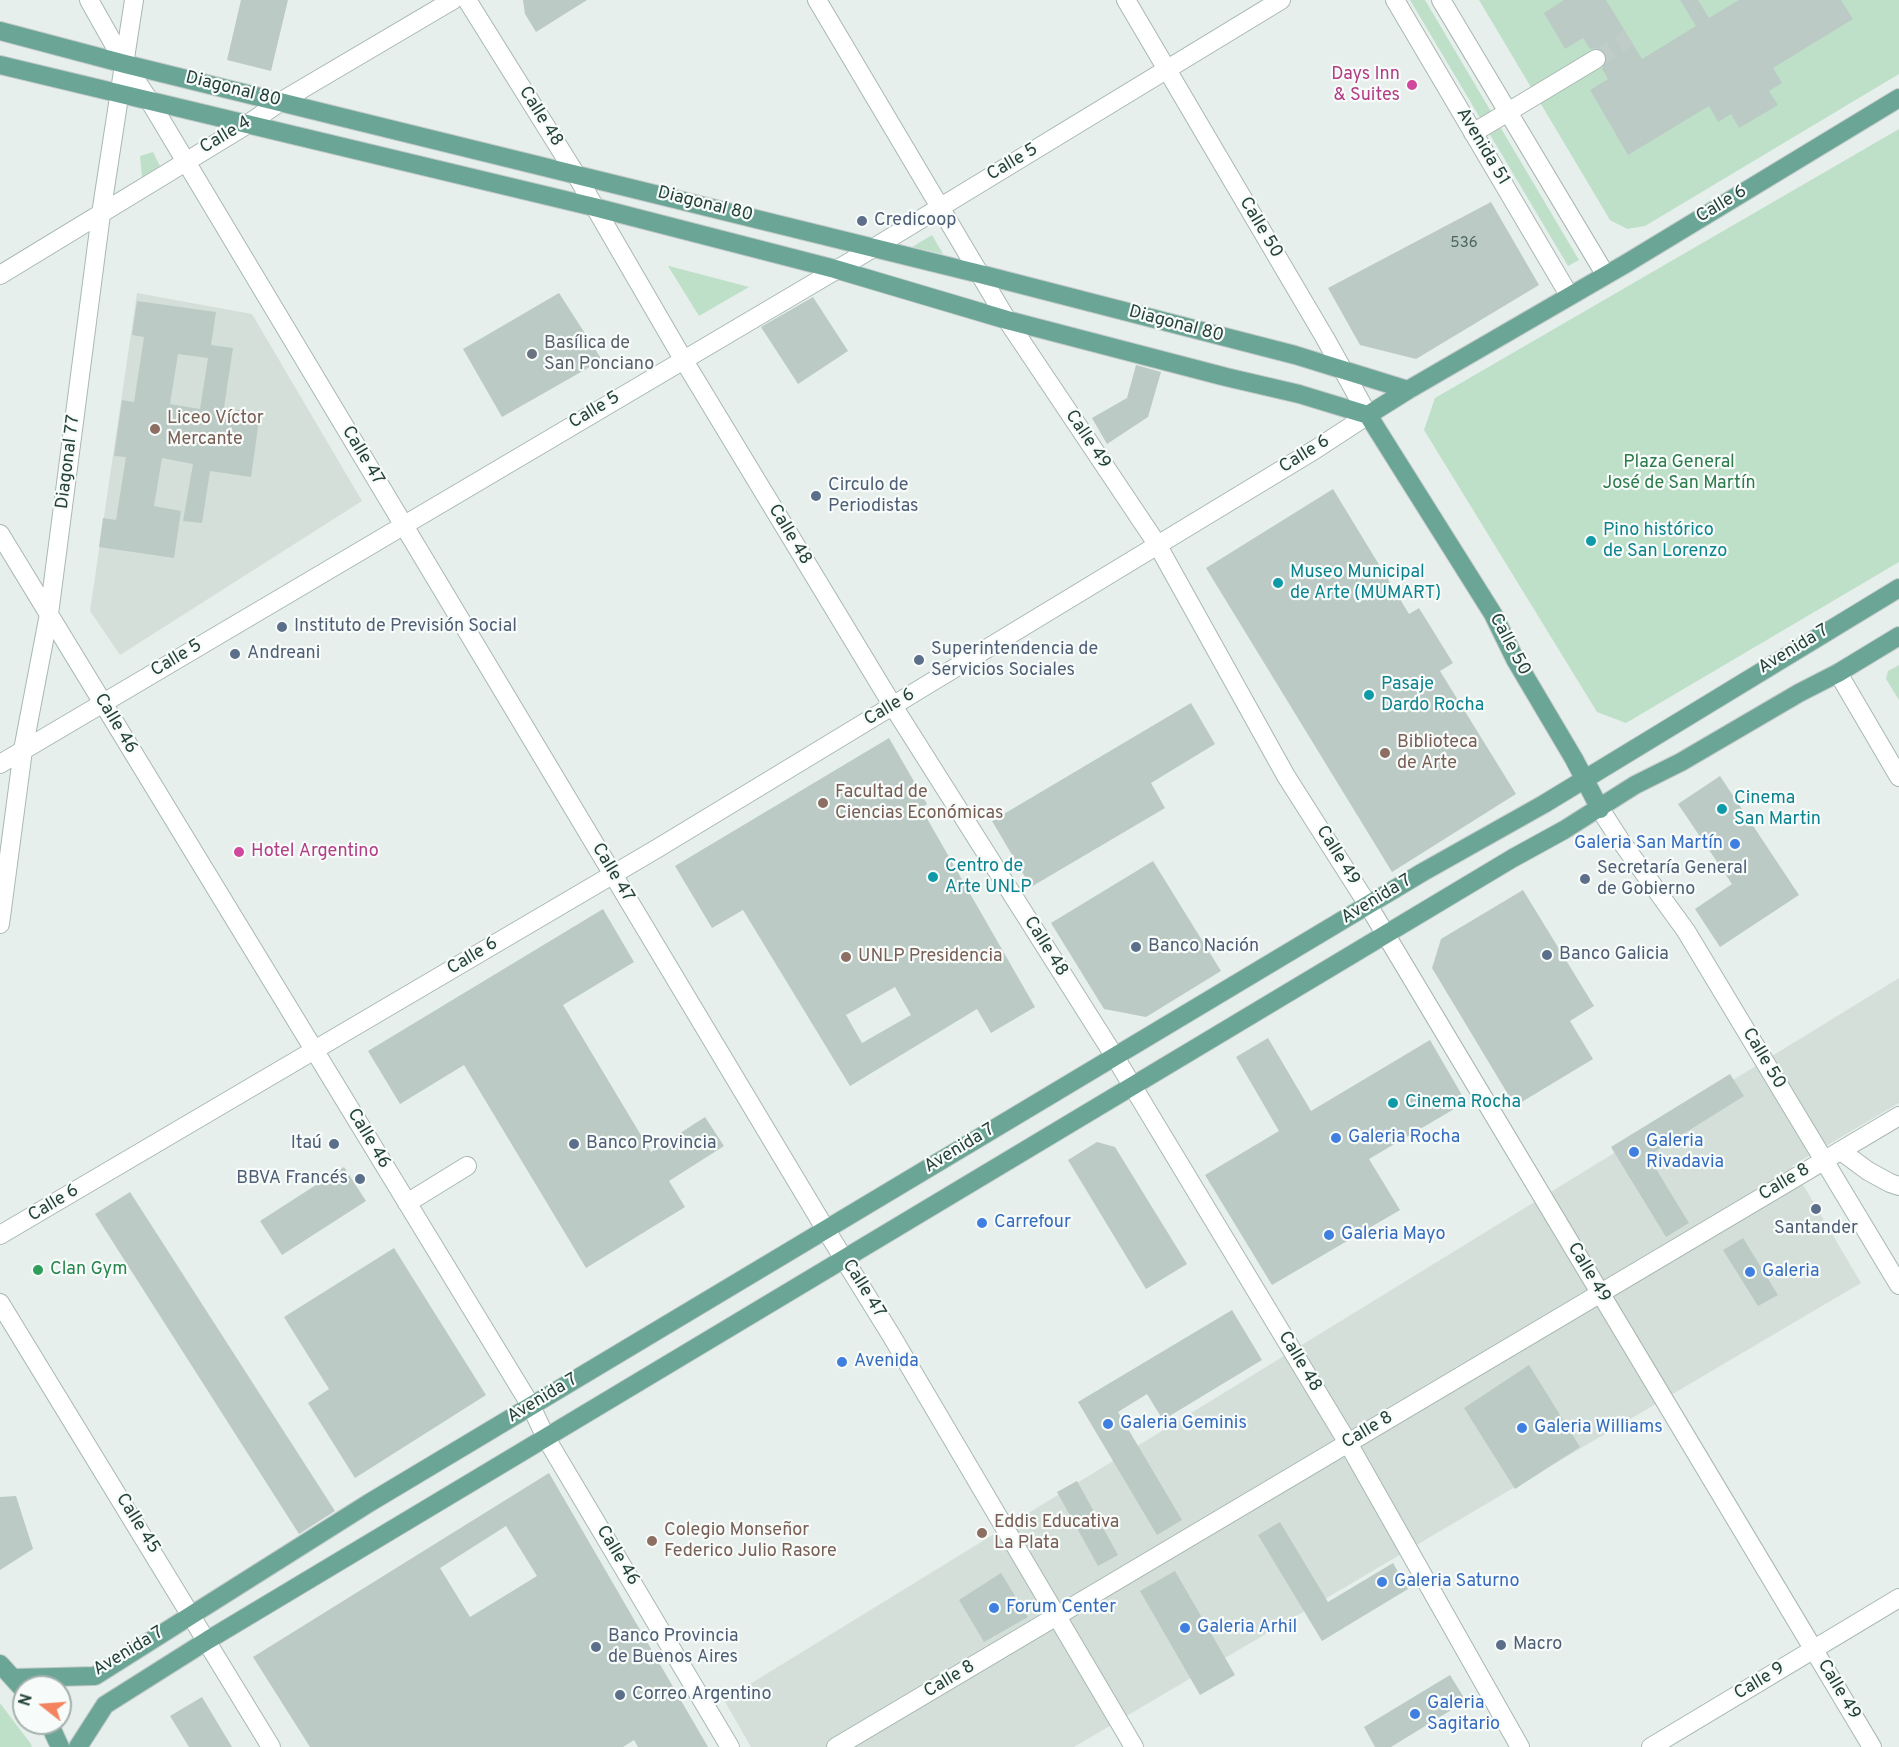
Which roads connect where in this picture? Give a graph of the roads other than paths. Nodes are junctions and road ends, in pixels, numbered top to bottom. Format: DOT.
graph roads {
  1 [pos="89,0"];
  2 [pos="134,0"];
  3 [pos="453,0"];
  4 [pos="467,0"];
  5 [pos="816,0"];
  6 [pos="1126,0"];
  7 [pos="1281,0"];
  8 [pos="1395,0"];
  9 [pos="1441,0"];
  10 [pos="0,31"];
  11 [pos="1596,58"];
  12 [pos="125,64"];
  13 [pos="0,65"];
  14 [pos="1167,69"];
  15 [pos="120,93"];
  16 [pos="1899,98"];
  17 [pos="149,100"];
  18 [pos="280,102"];
  19 [pos="1508,111"];
  20 [pos="248,124"];
  21 [pos="1473,133"];
  22 [pos="185,161"];
  23 [pos="575,173"];
  24 [pos="594,207"];
  25 [pos="941,207"];
  26 [pos="101,214"];
  27 [pos="874,247"];
  28 [pos="835,269"];
  29 [pos="980,274"];
  30 [pos="1605,274"];
  31 [pos="0,275"];
  32 [pos="1569,295"];
  33 [pos="1008,320"];
  34 [pos="683,359"];
  35 [pos="1343,370"];
  36 [pos="1408,390"];
  37 [pos="1368,415"];
  38 [pos="404,525"];
  39 [pos="0,534"];
  40 [pos="1157,544"];
  41 [pos="1899,588"];
  42 [pos="49,614"];
  43 [pos="1899,636"];
  44 [pos="1838,673"];
  45 [pos="103,704"];
  46 [pos="893,706"];
  47 [pos="23,750"];
  48 [pos="0,764"];
  49 [pos="1899,777"];
  50 [pos="1585,779"];
  51 [pos="1600,809"];
  52 [pos="613,874"];
  53 [pos="1368,905"];
  54 [pos="0,924"];
  55 [pos="1386,934"];
  56 [pos="314,1051"];
  57 [pos="1115,1057"];
  58 [pos="1132,1086"];
  59 [pos="1899,1116"];
  60 [pos="1840,1151"];
  61 [pos="1824,1161"];
  62 [pos="467,1166"];
  63 [pos="1899,1186"];
  64 [pos="407,1203"];
  65 [pos="826,1230"];
  66 [pos="0,1235"];
  67 [pos="844,1260"];
  68 [pos="1899,1286"];
  69 [pos="1600,1293"];
  70 [pos="0,1303"];
  71 [pos="531,1406"];
  72 [pos="546,1438"];
  73 [pos="1348,1443"];
  74 [pos="1899,1598"];
  75 [pos="192,1614"];
  76 [pos="1056,1617"];
  77 [pos="208,1640"];
  78 [pos="1814,1649"];
  79 [pos="0,1664"];
  80 [pos="12,1677"];
  81 [pos="72,1678"];
  82 [pos="78,1747"];
  83 [pos="272,1747"];
  84 [pos="730,1747"];
  85 [pos="836,1747"];
  86 [pos="1134,1747"];
  87 [pos="1520,1747"];
  88 [pos="1651,1747"];
  89 [pos="1872,1747"];
  1 -- 12 [label="street, Calle 47"];
  2 -- 12 [label="street, Diagonal 77"];
  3 -- 18 [label="street, Calle 4"];
  4 -- 23 [label="street, Calle 48"];
  5 -- 25 [label="street, Calle 49"];
  6 -- 14 [label="street, Calle 50"];
  7 -- 14 [label="street, Calle 5"];
  8 -- 21 [label="street, Avenida 51"];
  9 -- 19 [label="street"];
  10 -- 12 [label="main road, Diagonal 80"];
  11 -- 19 [label="street"];
  12 -- 15 [label="street, Diagonal 77"];
  12 -- 17 [label="street, Calle 47"];
  12 -- 18 [label="main road, Diagonal 80"];
  13 -- 15 [label="main road, Diagonal 80"];
  14 -- 25 [label="street, Calle 5"];
  14 -- 35 [label="street, Calle 50"];
  15 -- 17 [label="main road, Diagonal 80"];
  15 -- 26 [label="street, Diagonal 77"];
  16 -- 30 [label="main road, Calle 6"];
  17 -- 20 [label="main road, Diagonal 80"];
  17 -- 22 [label="street, Calle 47"];
  18 -- 20 [label="street, Calle 4"];
  18 -- 23 [label="main road, Diagonal 80"];
  19 -- 21 [label="street"];
  19 -- 30 [label="street"];
  20 -- 22 [label="street, Calle 4"];
  20 -- 24 [label="main road, Diagonal 80"];
  21 -- 32 [label="street, Avenida 51"];
  22 -- 26 [label="street, Calle 4"];
  22 -- 38 [label="street, Calle 47"];
  23 -- 24 [label="street, Calle 48"];
  23 -- 27 [label="main road, Diagonal 80"];
  24 -- 28 [label="main road, Diagonal 80"];
  24 -- 34 [label="street, Calle 48"];
  25 -- 27 [label="street, Calle 5"];
  25 -- 29 [label="street, Calle 49"];
  26 -- 31 [label="street, Calle 4"];
  26 -- 42 [label="street, Diagonal 77"];
  27 -- 28 [label="street, Calle 5"];
  27 -- 29 [label="main road, Diagonal 80"];
  28 -- 33 [label="main road, Diagonal 80"];
  28 -- 34 [label="street, Calle 5"];
  29 -- 33 [label="street, Calle 49"];
  29 -- 35 [label="main road, Diagonal 80"];
  30 -- 32 [label="main road, Calle 6"];
  32 -- 36 [label="main road, Calle 6"];
  33 -- 37 [label="main road, Diagonal 80"];
  33 -- 40 [label="street, Calle 49"];
  34 -- 38 [label="street, Calle 5"];
  34 -- 46 [label="street, Calle 48"];
  35 -- 36 [label="main road, Diagonal 80"];
  35 -- 37 [label="street, Calle 50"];
  36 -- 37 [label="main road, Calle 6"];
  37 -- 40 [label="street, Calle 6"];
  37 -- 50 [label="main road, Calle 50"];
  38 -- 45 [label="street, Calle 5"];
  38 -- 52 [label="street, Calle 47"];
  39 -- 42 [label="street, Calle 46"];
  40 -- 46 [label="street, Calle 6"];
  40 -- 53 [label="street, Calle 49"];
  41 -- 50 [label="main road, Avenida 7"];
  42 -- 45 [label="street, Calle 46"];
  42 -- 47 [label="street, Diagonal 77"];
  43 -- 44 [label="main road, Avenida 7"];
  44 -- 49 [label="street"];
  44 -- 51 [label="main road, Avenida 7"];
  45 -- 47 [label="street, Calle 5"];
  45 -- 56 [label="street, Calle 46"];
  46 -- 52 [label="street, Calle 6"];
  46 -- 57 [label="street, Calle 48"];
  47 -- 48 [label="street, Calle 5"];
  47 -- 54 [label="street, Diagonal 77"];
  50 -- 51 [label="main road, Calle 50"];
  50 -- 53 [label="main road, Avenida 7"];
  51 -- 55 [label="main road, Avenida 7"];
  51 -- 61 [label="street, Calle 50"];
  52 -- 56 [label="street, Calle 6"];
  52 -- 65 [label="street, Calle 47"];
  53 -- 55 [label="street, Calle 49"];
  53 -- 57 [label="main road, Avenida 7"];
  55 -- 58 [label="main road, Avenida 7"];
  55 -- 69 [label="street, Calle 49"];
  56 -- 64 [label="street, Calle 46"];
  56 -- 66 [label="street, Calle 6"];
  57 -- 58 [label="street, Calle 48"];
  57 -- 65 [label="main road, Avenida 7"];
  58 -- 67 [label="main road, Avenida 7"];
  58 -- 73 [label="street, Calle 48"];
  59 -- 60 [label="street, Calle 8"];
  60 -- 61 [label="street, Calle 8"];
  60 -- 63 [label="street"];
  61 -- 68 [label="street, Calle 50"];
  61 -- 69 [label="street, Calle 8"];
  62 -- 64 [label="street"];
  64 -- 71 [label="street, Calle 46"];
  65 -- 67 [label="street, Calle 47"];
  65 -- 71 [label="main road, Avenida 7"];
  67 -- 72 [label="main road, Avenida 7"];
  67 -- 76 [label="street, Calle 47"];
  69 -- 73 [label="street, Calle 8"];
  69 -- 78 [label="street, Calle 49"];
  70 -- 75 [label="street, Calle 45"];
  71 -- 72 [label="street, Calle 46"];
  71 -- 75 [label="main road, Avenida 7"];
  72 -- 77 [label="main road, Avenida 7"];
  72 -- 84 [label="street, Calle 46"];
  73 -- 76 [label="street, Calle 8"];
  73 -- 87 [label="street, Calle 48"];
  74 -- 78 [label="street, Calle 9"];
  75 -- 77 [label="street, Calle 45"];
  75 -- 81 [label="main road, Avenida 7"];
  76 -- 85 [label="street, Calle 8"];
  76 -- 86 [label="street, Calle 47"];
  77 -- 82 [label="main road, Avenida 7"];
  77 -- 83 [label="street, Calle 45"];
  78 -- 88 [label="street, Calle 9"];
  78 -- 89 [label="street, Calle 49"];
  79 -- 80 [label="main road"];
}
